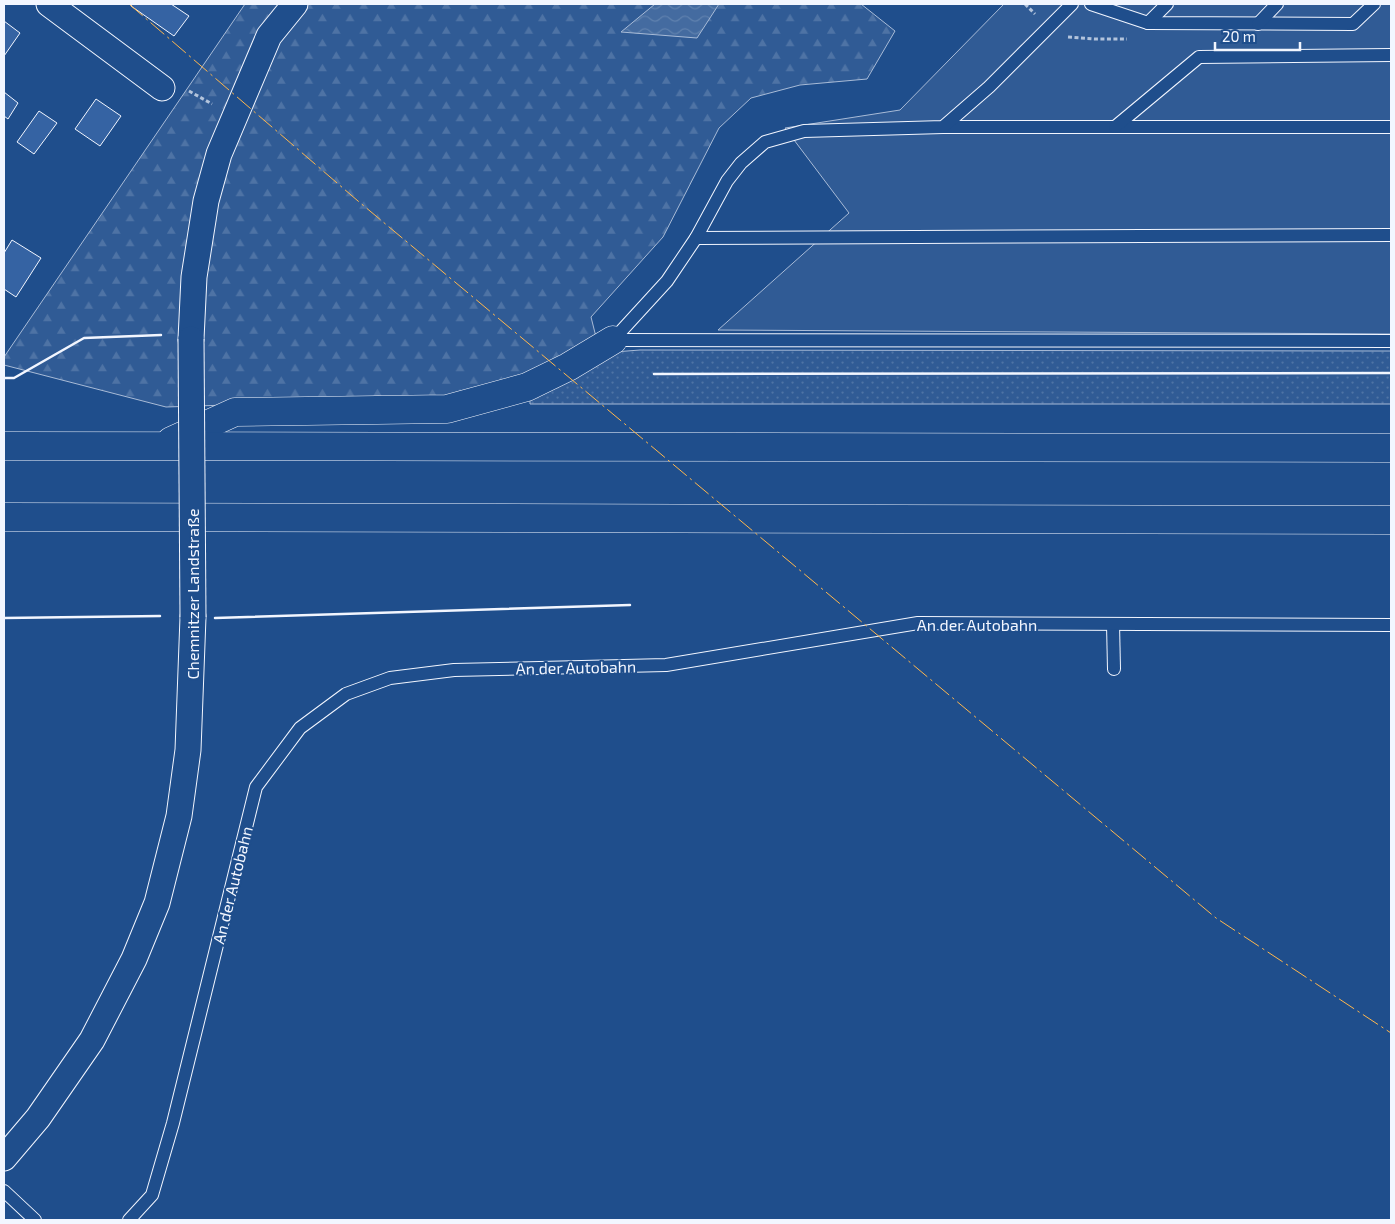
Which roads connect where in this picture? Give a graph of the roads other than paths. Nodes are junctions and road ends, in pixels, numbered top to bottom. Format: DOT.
graph roads {
  1 [pos="49,4"];
  2 [pos="295,4"];
  3 [pos="1072,4"];
  4 [pos="1091,4"];
  5 [pos="1167,4"];
  6 [pos="1277,4"];
  7 [pos="1374,4"];
  8 [pos="1148,23"];
  9 [pos="1258,24"];
  10 [pos="1391,55"];
  11 [pos="173,88"];
  12 [pos="943,127"];
  13 [pos="1115,127"];
  14 [pos="1391,127"];
  15 [pos="1391,235"];
  16 [pos="696,238"];
  17 [pos="613,340"];
  18 [pos="1391,341"];
  19 [pos="4,446"];
  20 [pos="158,446"];
  21 [pos="1391,448"];
  22 [pos="4,517"];
  23 [pos="1391,520"];
  24 [pos="1114,624"];
  25 [pos="1391,625"];
  26 [pos="1114,669"];
  27 [pos="4,1158"];
  28 [pos="4,1191"];
  29 [pos="35,1220"];
  30 [pos="129,1220"];
  1 -- 11 [label="street"];
  2 -- 27 [label="street, Chemnitzer Landstraße, bridge"];
  3 -- 12 [label="lane"];
  4 -- 8 [label="lane"];
  5 -- 8 [label="lane"];
  6 -- 9 [label="lane"];
  7 -- 9 [label="lane"];
  8 -- 9 [label="lane"];
  10 -- 13 [label="lane"];
  12 -- 13 [label="lane"];
  12 -- 16 [label="lane"];
  13 -- 14 [label="lane"];
  15 -- 16 [label="lane"];
  16 -- 17 [label="lane"];
  17 -- 18 [label="lane"];
  17 -- 20 [label="highway"];
  19 -- 20 [label="highway"];
  20 -- 21 [label="highway"];
  22 -- 23 [label="highway"];
  24 -- 25 [label="lane, An der Autobahn"];
  24 -- 26 [label="lane"];
  24 -- 30 [label="lane, An der Autobahn"];
  28 -- 29 [label="lane"];
}
